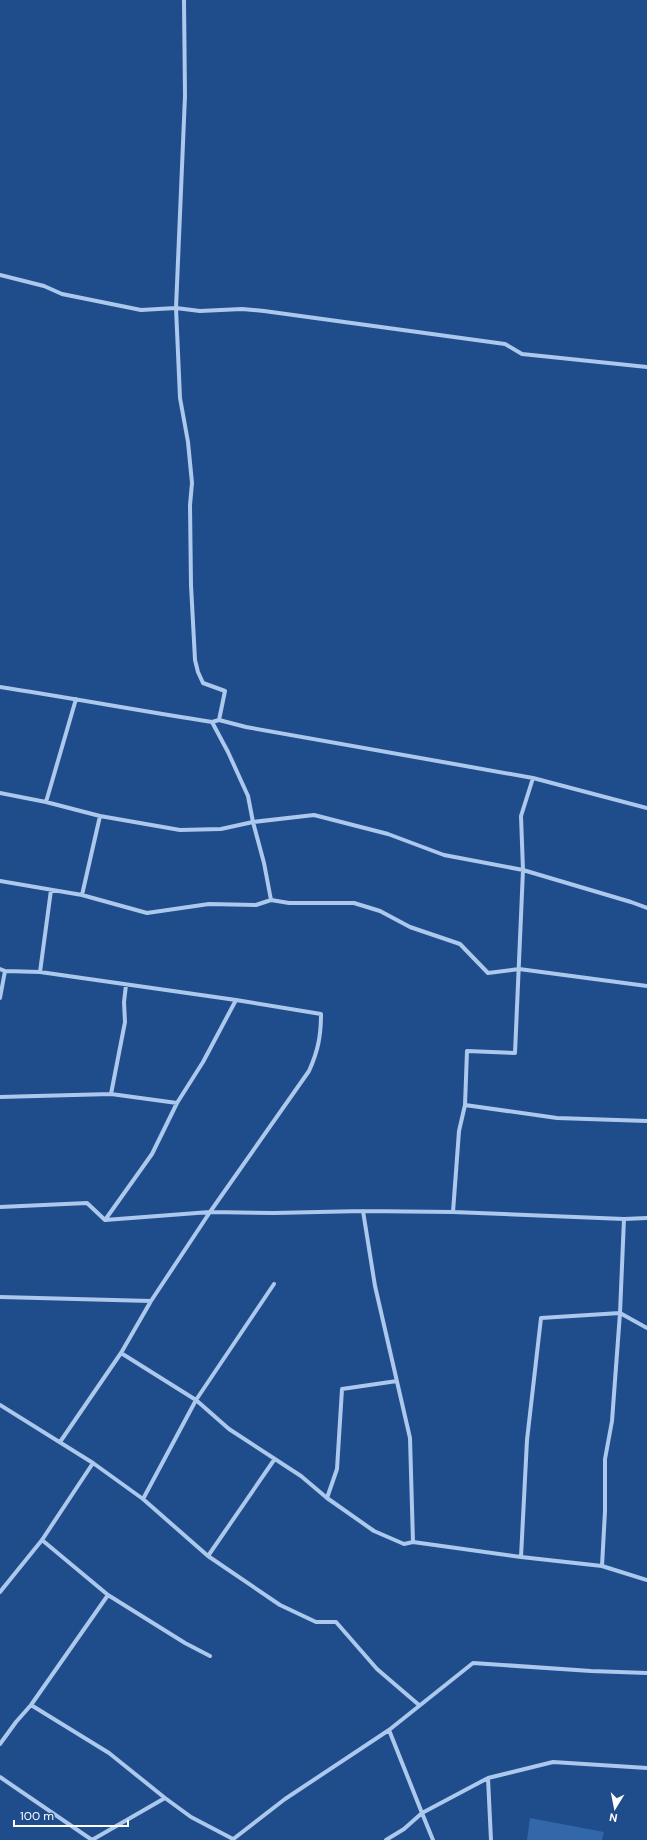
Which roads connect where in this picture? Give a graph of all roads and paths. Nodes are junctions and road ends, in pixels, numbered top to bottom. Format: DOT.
graph roads {
  1 [pos="184,0"];
  2 [pos="0,275"];
  3 [pos="176,308"];
  4 [pos="647,367"];
  5 [pos="0,687"];
  6 [pos="76,699"];
  7 [pos="219,720"];
  8 [pos="212,722"];
  9 [pos="533,778"];
  10 [pos="0,793"];
  11 [pos="46,802"];
  12 [pos="647,808"];
  13 [pos="100,816"];
  14 [pos="253,822"];
  15 [pos="523,870"];
  16 [pos="0,881"];
  17 [pos="51,890"];
  18 [pos="82,895"];
  19 [pos="271,900"];
  20 [pos="647,908"];
  21 [pos="0,969"];
  22 [pos="519,969"];
  23 [pos="5,971"];
  24 [pos="40,972"];
  25 [pos="126,984"];
  26 [pos="647,985"];
  27 [pos="0,998"];
  28 [pos="236,1000"];
  29 [pos="111,1094"];
  30 [pos="0,1097"];
  31 [pos="177,1103"];
  32 [pos="465,1105"];
  33 [pos="647,1122"];
  34 [pos="0,1207"];
  35 [pos="210,1212"];
  36 [pos="363,1212"];
  37 [pos="453,1212"];
  38 [pos="647,1218"];
  39 [pos="624,1219"];
  40 [pos="105,1220"];
  41 [pos="274,1284"];
  42 [pos="0,1297"];
  43 [pos="151,1301"];
  44 [pos="620,1314"];
  45 [pos="647,1328"];
  46 [pos="121,1353"];
  47 [pos="397,1381"];
  48 [pos="196,1400"];
  49 [pos="0,1405"];
  50 [pos="60,1442"];
  51 [pos="274,1460"];
  52 [pos="93,1463"];
  53 [pos="327,1498"];
  54 [pos="143,1499"];
  55 [pos="42,1540"];
  56 [pos="414,1542"];
  57 [pos="208,1556"];
  58 [pos="521,1557"];
  59 [pos="602,1566"];
  60 [pos="647,1580"];
  61 [pos="0,1592"];
  62 [pos="108,1595"];
  63 [pos="210,1656"];
  64 [pos="647,1673"];
  65 [pos="32,1705"];
  66 [pos="419,1705"];
  67 [pos="389,1730"];
  68 [pos="0,1744"];
  69 [pos="647,1768"];
  70 [pos="0,1777"];
  71 [pos="488,1778"];
  72 [pos="164,1798"];
  73 [pos="422,1813"];
  74 [pos="92,1840"];
  75 [pos="233,1840"];
  76 [pos="386,1840"];
  77 [pos="432,1840"];
  78 [pos="491,1840"];
  1 -- 3 [label="street"];
  2 -- 3 [label="street"];
  3 -- 4 [label="street"];
  3 -- 7 [label="street"];
  5 -- 6 [label="street"];
  6 -- 8 [label="street"];
  6 -- 11 [label="street"];
  7 -- 8 [label="street"];
  7 -- 9 [label="street"];
  8 -- 14 [label="street"];
  9 -- 12 [label="street"];
  9 -- 15 [label="street"];
  10 -- 11 [label="street"];
  11 -- 13 [label="street"];
  13 -- 14 [label="street"];
  13 -- 18 [label="street"];
  14 -- 15 [label="street"];
  14 -- 19 [label="street"];
  15 -- 20 [label="street"];
  15 -- 22 [label="street"];
  16 -- 17 [label="street"];
  17 -- 18 [label="street"];
  17 -- 24 [label="street"];
  18 -- 19 [label="street"];
  19 -- 22 [label="street"];
  21 -- 23 [label="street"];
  22 -- 26 [label="street"];
  22 -- 32 [label="street"];
  23 -- 24 [label="street"];
  23 -- 27 [label="street"];
  24 -- 25 [label="street"];
  25 -- 28 [label="street"];
  25 -- 29 [label="street"];
  28 -- 31 [label="street"];
  28 -- 35 [label="street"];
  29 -- 30 [label="street"];
  29 -- 31 [label="street"];
  31 -- 40 [label="street"];
  32 -- 33 [label="street"];
  32 -- 37 [label="street"];
  34 -- 40 [label="street"];
  35 -- 36 [label="street"];
  35 -- 40 [label="street"];
  35 -- 43 [label="street"];
  36 -- 37 [label="street"];
  36 -- 47 [label="street"];
  37 -- 39 [label="street"];
  38 -- 39 [label="street"];
  39 -- 44 [label="street"];
  41 -- 48 [label="street"];
  42 -- 43 [label="street"];
  43 -- 46 [label="street"];
  44 -- 45 [label="street"];
  44 -- 58 [label="street"];
  44 -- 59 [label="street"];
  46 -- 48 [label="street"];
  46 -- 50 [label="street"];
  47 -- 53 [label="street"];
  47 -- 56 [label="street"];
  48 -- 51 [label="street"];
  48 -- 54 [label="street"];
  49 -- 50 [label="street"];
  50 -- 52 [label="street"];
  51 -- 53 [label="street"];
  51 -- 57 [label="street"];
  52 -- 54 [label="street"];
  52 -- 55 [label="street"];
  53 -- 56 [label="street"];
  54 -- 57 [label="street"];
  55 -- 61 [label="street"];
  55 -- 62 [label="street"];
  56 -- 58 [label="street"];
  57 -- 66 [label="street"];
  58 -- 59 [label="street"];
  59 -- 60 [label="street"];
  62 -- 63 [label="street"];
  62 -- 65 [label="street"];
  64 -- 66 [label="street"];
  65 -- 68 [label="street"];
  65 -- 72 [label="street"];
  66 -- 67 [label="street"];
  67 -- 73 [label="street"];
  67 -- 75 [label="street"];
  69 -- 71 [label="street"];
  70 -- 74 [label="street"];
  71 -- 73 [label="street"];
  71 -- 78 [label="street"];
  72 -- 74 [label="street"];
  72 -- 75 [label="street"];
  73 -- 76 [label="street"];
  73 -- 77 [label="street"];
}
